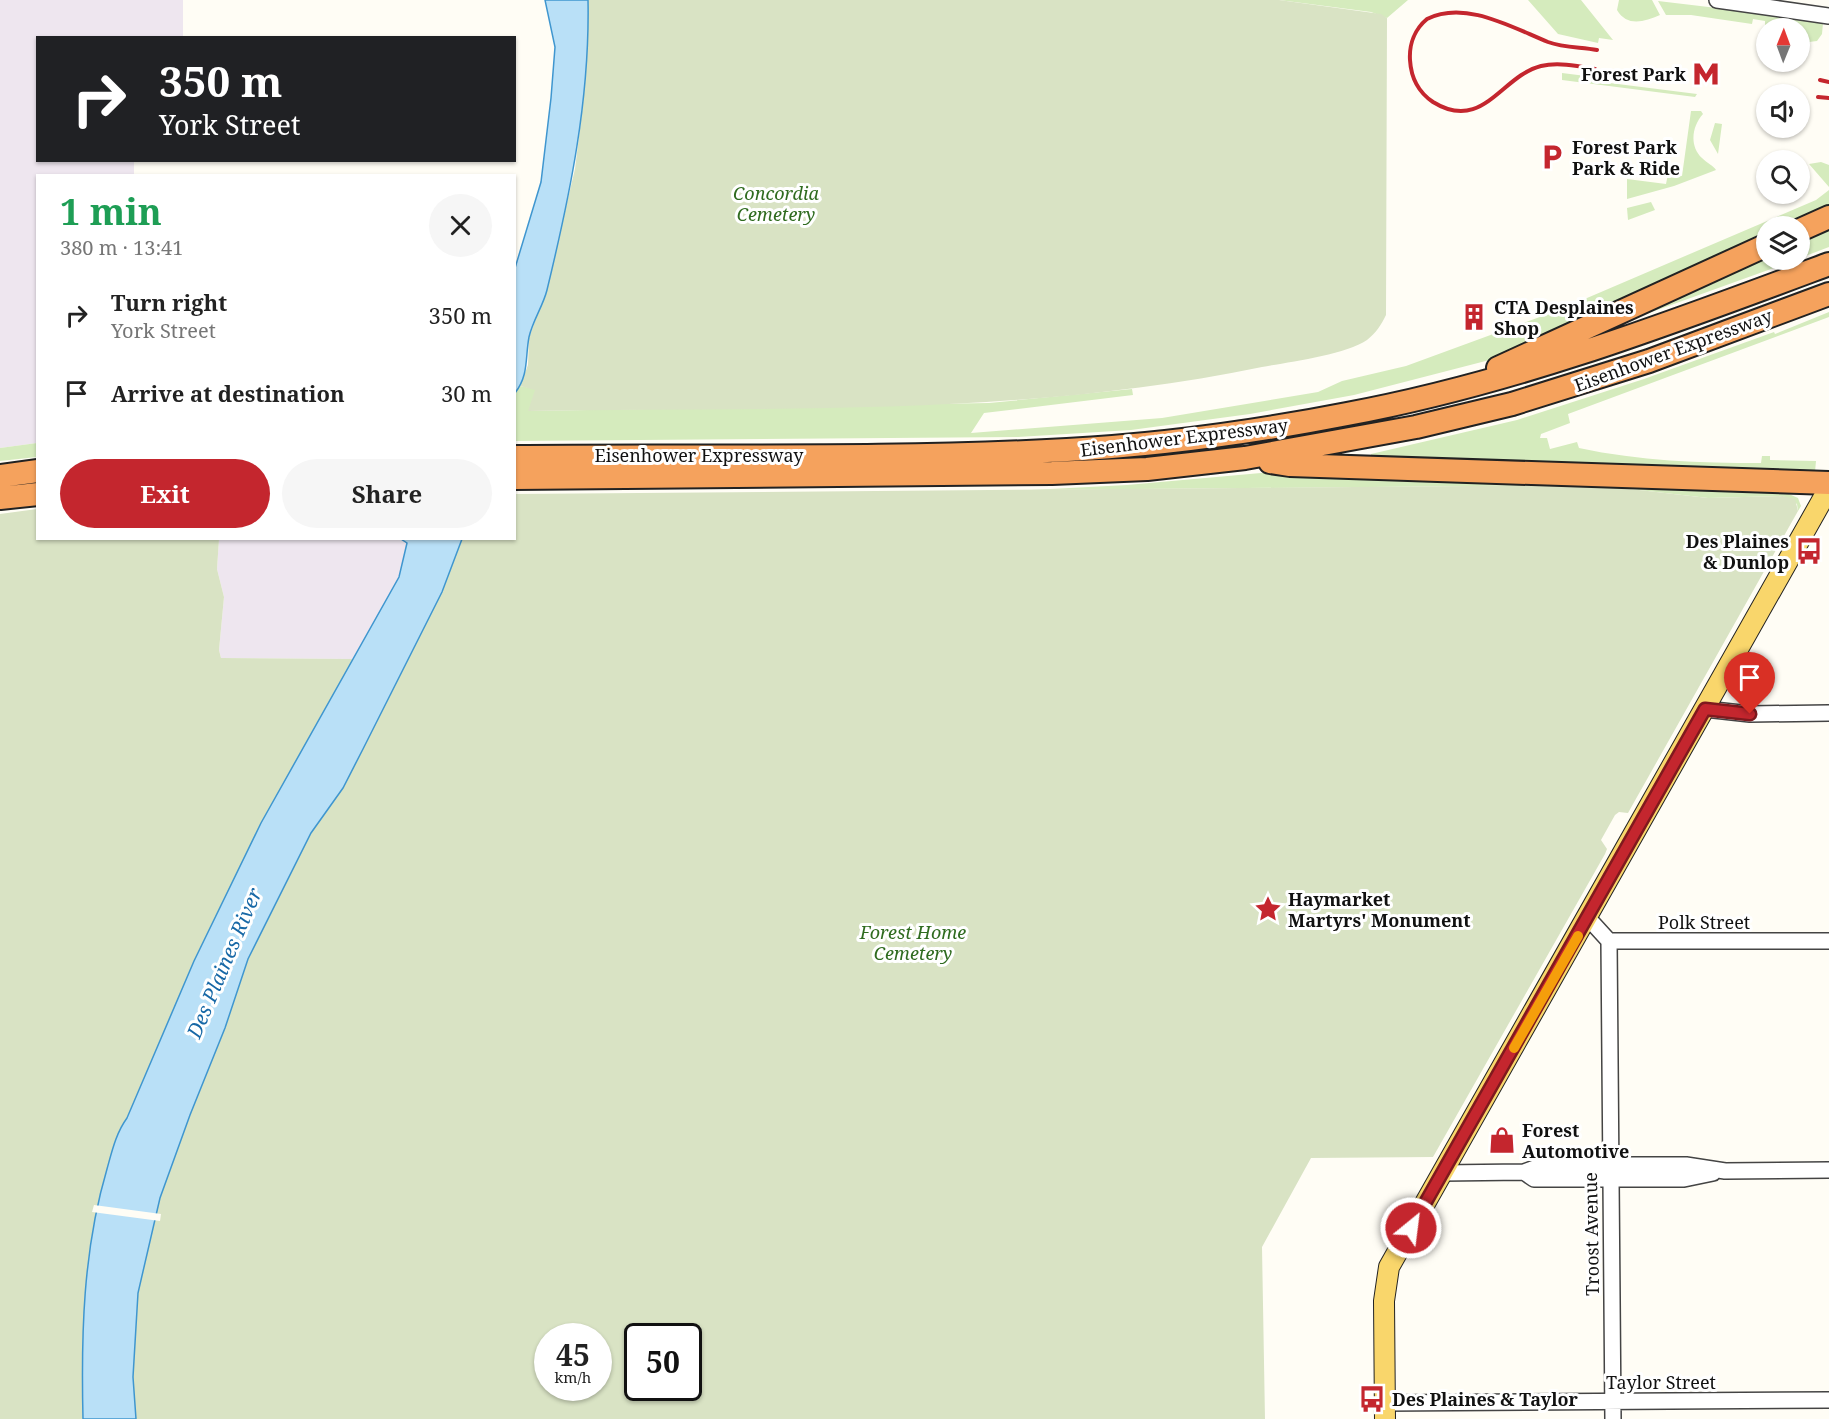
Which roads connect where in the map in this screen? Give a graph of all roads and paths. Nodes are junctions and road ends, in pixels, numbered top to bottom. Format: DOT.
graph roads {
  1 [pos="1717,0"];
  2 [pos="1828,15"];
  3 [pos="1829,217"];
  4 [pos="1810,226"];
  5 [pos="1756,250"];
  6 [pos="1829,264"];
  7 [pos="1829,294"];
  8 [pos="1459,390"];
  9 [pos="516,456"];
  10 [pos="1245,458"];
  11 [pos="36,471"];
  12 [pos="0,476"];
  13 [pos="516,478"];
  14 [pos="1829,483"];
  15 [pos="1829,488"];
  16 [pos="36,494"];
  17 [pos="0,498"];
  18 [pos="1705,709"];
  19 [pos="1829,713"];
  20 [pos="1588,918"];
  21 [pos="1610,941"];
  22 [pos="1829,941"];
  23 [pos="1829,1170"];
  24 [pos="1609,1172"];
  25 [pos="1442,1173"];
  26 [pos="1829,1400"];
  27 [pos="1613,1402"];
  28 [pos="1385,1411"];
  29 [pos="1613,1419"];
  1 -- 2 [label="street"];
  3 -- 4 [label="highway"];
  5 -- 8 [label="highway"];
  6 -- 8 [label="highway, Eisenhower Expressway"];
  7 -- 10 [label="highway, Eisenhower Expressway"];
  8 -- 9 [label="highway, Eisenhower Expressway"];
  10 -- 13 [label="highway, Eisenhower Expressway"];
  10 -- 14 [label="highway"];
  11 -- 12 [label="highway"];
  15 -- 18 [label="main road"];
  16 -- 17 [label="highway"];
  18 -- 19 [label="street"];
  18 -- 20 [label="main road"];
  20 -- 21 [label="street"];
  20 -- 25 [label="main road"];
  21 -- 22 [label="street, Polk Street"];
  21 -- 24 [label="street, Troost Avenue"];
  23 -- 24 [label="street"];
  24 -- 25 [label="street"];
  24 -- 27 [label="street, Troost Avenue"];
  25 -- 28 [label="main road"];
  26 -- 27 [label="street, Taylor Street"];
  27 -- 28 [label="street, Taylor Street"];
  27 -- 29 [label="street, Troost Avenue"];
}
